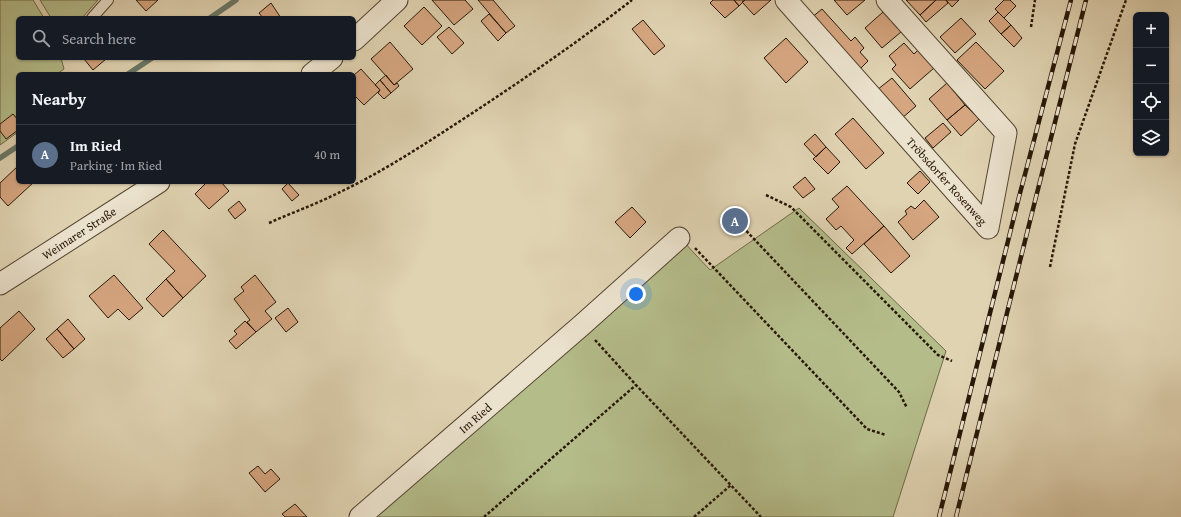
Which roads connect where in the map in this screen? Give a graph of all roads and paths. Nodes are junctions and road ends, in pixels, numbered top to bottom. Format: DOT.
graph roads {
  1 [pos="108,0"];
  2 [pos="397,0"];
  3 [pos="632,0"];
  4 [pos="786,0"];
  5 [pos="887,0"];
  6 [pos="1035,0"];
  7 [pos="1126,0"];
  8 [pos="94,16"];
  9 [pos="1031,27"];
  10 [pos="356,38"];
  11 [pos="330,60"];
  12 [pos="314,72"];
  13 [pos="356,183"];
  14 [pos="156,184"];
  15 [pos="355,184"];
  16 [pos="766,195"];
  17 [pos="736,220"];
  18 [pos="269,223"];
  19 [pos="684,240"];
  20 [pos="1050,267"];
  21 [pos="0,284"];
  22 [pos="590,335"];
  23 [pos="952,361"];
  24 [pos="636,385"];
  25 [pos="907,408"];
  26 [pos="886,435"];
  27 [pos="731,485"];
  28 [pos="360,517"];
  29 [pos="484,517"];
  30 [pos="694,517"];
  31 [pos="761,517"];
  1 -- 8 [label="lane"];
  2 -- 10 [label="street"];
  3 -- 13 [label="path"];
  4 -- 5 [label="street, Tröbsdorfer Rosenweg"];
  6 -- 9 [label="path"];
  7 -- 20 [label="path"];
  11 -- 12 [label="street"];
  14 -- 21 [label="street, Weimarer Straße"];
  15 -- 18 [label="path"];
  16 -- 23 [label="path"];
  17 -- 25 [label="path"];
  19 -- 26 [label="path"];
  19 -- 28 [label="street, Im Ried"];
  22 -- 24 [label="path"];
  24 -- 27 [label="path"];
  24 -- 29 [label="path"];
  27 -- 30 [label="path"];
  27 -- 31 [label="path"];
}
